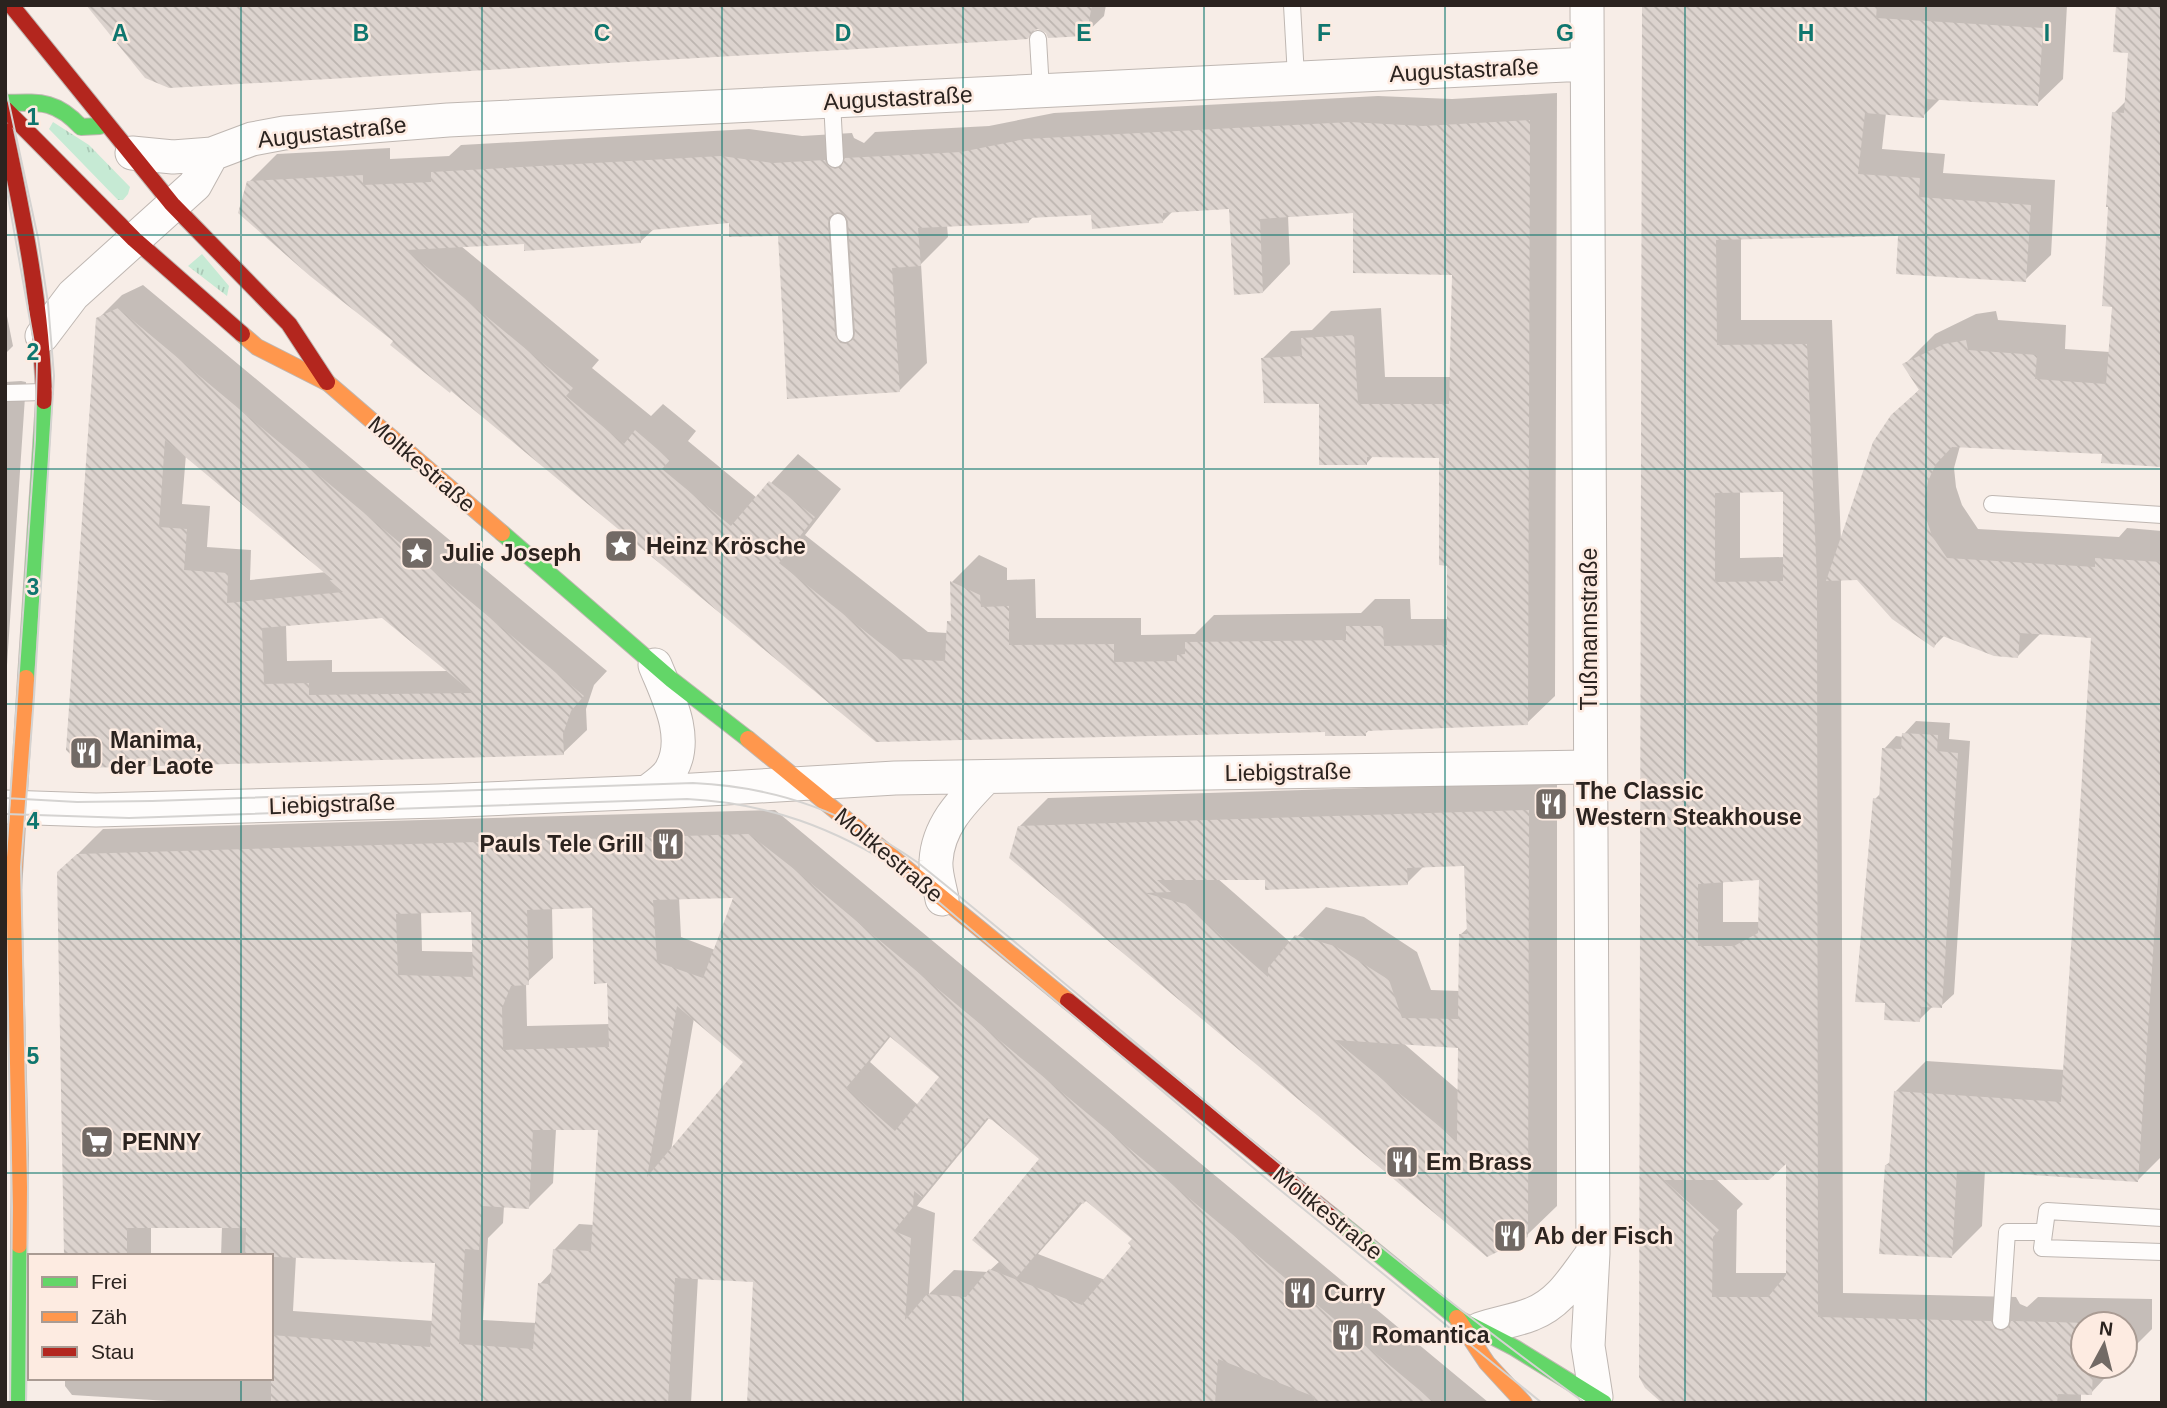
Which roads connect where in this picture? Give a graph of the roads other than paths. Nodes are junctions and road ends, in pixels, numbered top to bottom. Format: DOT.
graph roads {
  1 [pos="11,5"];
  2 [pos="1292,5"];
  3 [pos="1587,5"];
  4 [pos="1038,38"];
  5 [pos="1587,64"];
  6 [pos="1296,77"];
  7 [pos="1041,90"];
  8 [pos="832,101"];
  9 [pos="5,103"];
  10 [pos="5,109"];
  11 [pos="109,125"];
  12 [pos="5,131"];
  13 [pos="132,153"];
  14 [pos="212,154"];
  15 [pos="835,159"];
  16 [pos="172,204"];
  17 [pos="838,222"];
  18 [pos="134,239"];
  19 [pos="845,334"];
  20 [pos="42,336"];
  21 [pos="328,383"];
  22 [pos="45,392"];
  23 [pos="5,393"];
  24 [pos="1992,504"];
  25 [pos="2162,515"];
  26 [pos="655,665"];
  27 [pos="1589,767"];
  28 [pos="986,777"];
  29 [pos="803,782"];
  30 [pos="647,792"];
  31 [pos="11,807"];
  32 [pos="942,899"];
  33 [pos="2162,1218"];
  34 [pos="2044,1232"];
  35 [pos="2162,1252"];
  36 [pos="1593,1253"];
  37 [pos="2001,1321"];
  38 [pos="1468,1324"];
  39 [pos="1507,1396"];
  40 [pos="1600,1400"];
  41 [pos="18,1403"];
  42 [pos="1524,1403"];
  1 -- 11 [label="street, Moltkestraße"];
  2 -- 6 [label="lane"];
  3 -- 5 [label="street, Tußmannstraße"];
  4 -- 7 [label="lane"];
  5 -- 6 [label="street, Augustastraße"];
  5 -- 27 [label="street, Tußmannstraße"];
  6 -- 7 [label="street, Augustastraße"];
  7 -- 8 [label="street, Augustastraße"];
  8 -- 14 [label="street, Augustastraße"];
  8 -- 15 [label="lane"];
  9 -- 11 [label="street"];
  10 -- 18 [label="street, Moltkestraße"];
  11 -- 13 [label="street, Moltkestraße"];
  12 -- 20 [label="street"];
  13 -- 14 [label="street, Augustastraße"];
  13 -- 16 [label="street, Moltkestraße"];
  14 -- 16 [label="street"];
  16 -- 18 [label="street"];
  16 -- 21 [label="street, Moltkestraße"];
  17 -- 19 [label="lane"];
  18 -- 20 [label="street"];
  18 -- 21 [label="street, Moltkestraße"];
  20 -- 22 [label="street"];
  21 -- 26 [label="street, Moltkestraße"];
  22 -- 23 [label="lane"];
  22 -- 31 [label="street"];
  24 -- 25 [label="lane"];
  26 -- 29 [label="street, Moltkestraße"];
  26 -- 30 [label="street"];
  27 -- 28 [label="street, Liebigstraße"];
  27 -- 36 [label="street, Tußmannstraße"];
  28 -- 29 [label="street, Liebigstraße"];
  28 -- 32 [label="street"];
  29 -- 30 [label="street, Liebigstraße"];
  29 -- 32 [label="street, Moltkestraße"];
  30 -- 31 [label="street, Liebigstraße"];
  31 -- 41 [label="street"];
  32 -- 38 [label="street, Moltkestraße"];
  33 -- 34 [label="lane"];
  34 -- 35 [label="lane"];
  34 -- 37 [label="lane"];
  36 -- 38 [label="street"];
  36 -- 40 [label="street, Tußmannstraße"];
  38 -- 39 [label="street, Moltkestraße"];
  38 -- 40 [label="street, Moltkestraße"];
  39 -- 42 [label="street, Moltkestraße"];
}
